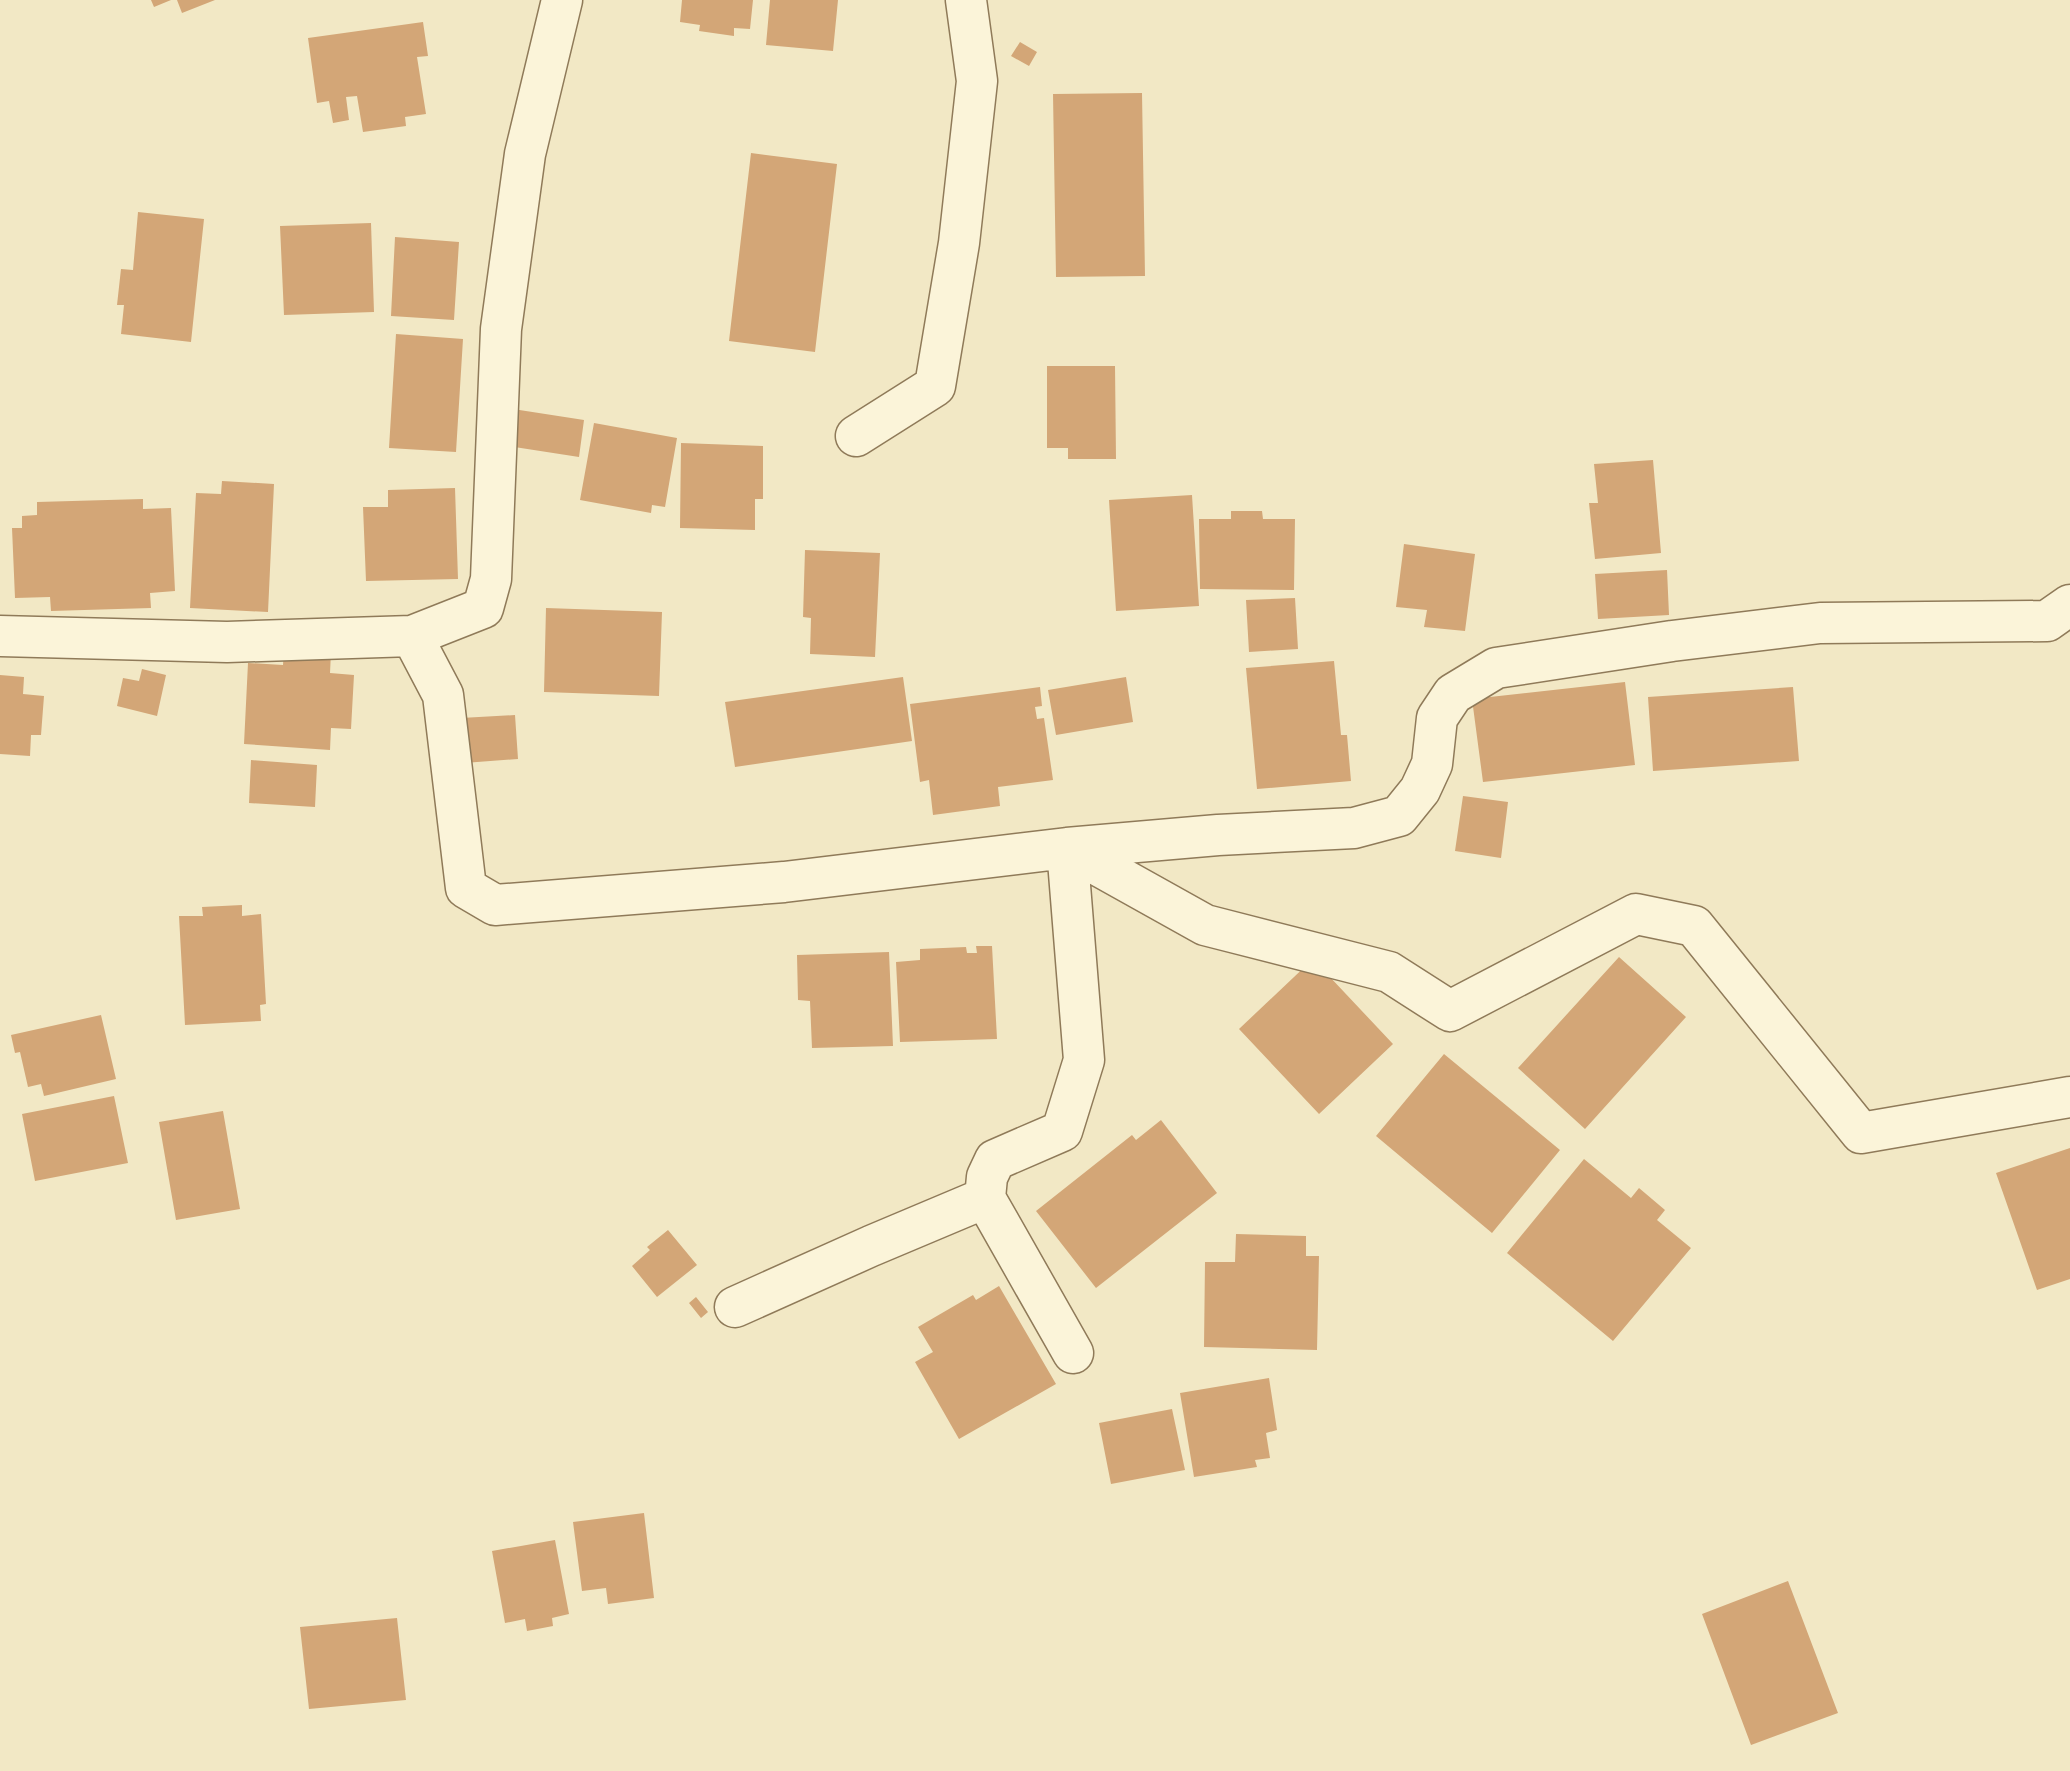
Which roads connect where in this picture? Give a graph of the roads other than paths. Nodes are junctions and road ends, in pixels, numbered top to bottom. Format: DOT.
graph roads {
  1 [pos="562,0"];
  2 [pos="966,0"];
  3 [pos="856,436"];
  4 [pos="2070,605"];
  5 [pos="0,636"];
  6 [pos="412,636"];
  7 [pos="1067,848"];
  8 [pos="2070,1097"];
  9 [pos="985,1198"];
  10 [pos="735,1307"];
  11 [pos="1073,1353"];
  1 -- 6 [label="street"];
  2 -- 3 [label="street"];
  4 -- 7 [label="street"];
  5 -- 6 [label="street"];
  6 -- 7 [label="street"];
  7 -- 8 [label="street"];
  7 -- 9 [label="street"];
  9 -- 10 [label="street"];
  9 -- 11 [label="street"];
}
